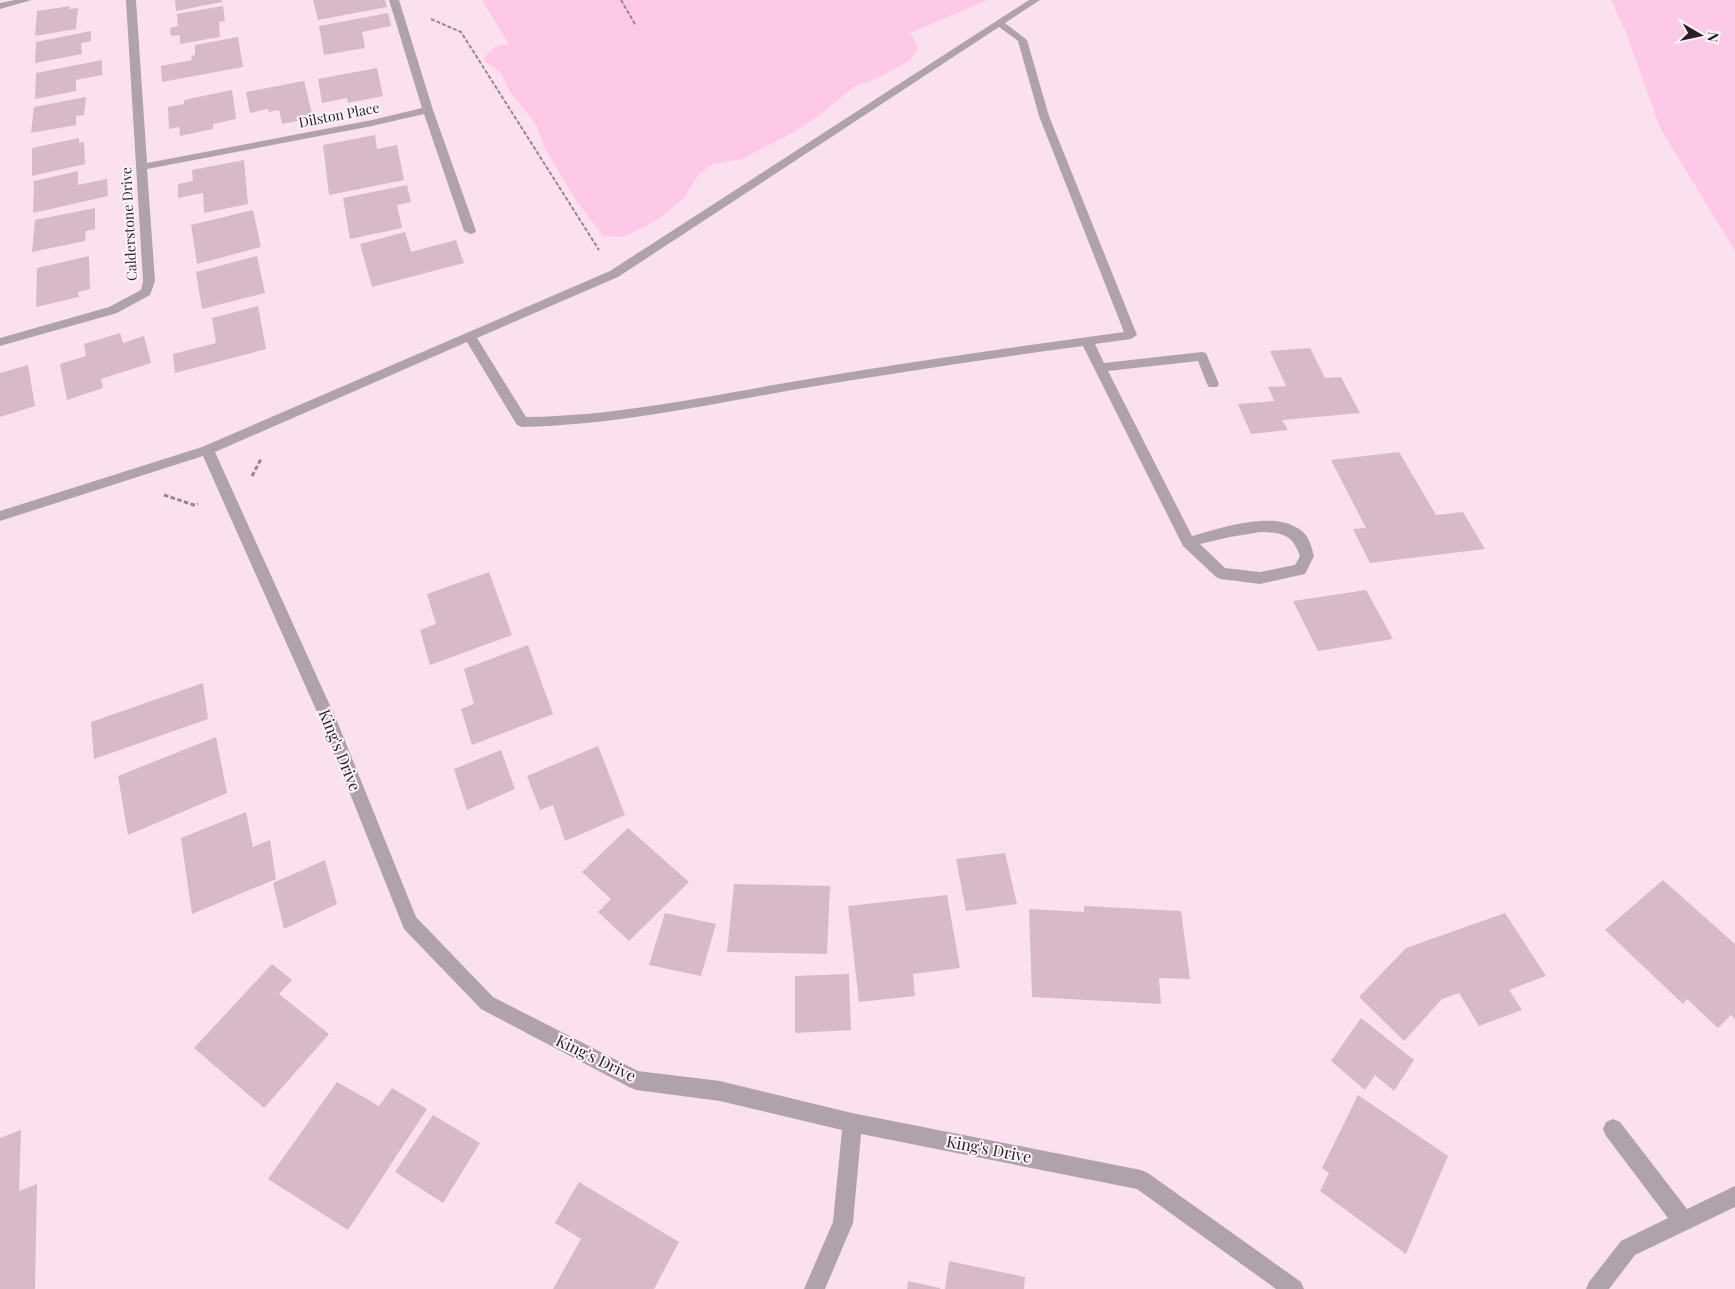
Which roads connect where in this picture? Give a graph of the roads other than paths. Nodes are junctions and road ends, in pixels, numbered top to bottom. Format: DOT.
graph roads {
  1 [pos="27,0"];
  2 [pos="131,0"];
  3 [pos="394,0"];
  4 [pos="1034,0"];
  5 [pos="0,6"];
  6 [pos="999,23"];
  7 [pos="428,110"];
  8 [pos="142,168"];
  9 [pos="470,231"];
  10 [pos="469,336"];
  11 [pos="1087,341"];
  12 [pos="0,342"];
  13 [pos="1100,368"];
  14 [pos="1214,384"];
  15 [pos="207,450"];
  16 [pos="0,516"];
  17 [pos="1188,542"];
  18 [pos="852,1122"];
  19 [pos="1614,1129"];
  20 [pos="1735,1196"];
  21 [pos="1684,1222"];
  22 [pos="814,1289"];
  23 [pos="1294,1289"];
  24 [pos="1596,1289"];
  1 -- 5 [label="street"];
  2 -- 8 [label="street, Calderstone Drive"];
  3 -- 7 [label="street"];
  4 -- 6 [label="street"];
  6 -- 10 [label="street"];
  6 -- 11 [label="street"];
  7 -- 8 [label="street, Dilston Place"];
  7 -- 9 [label="street"];
  8 -- 12 [label="street, Calderstone Drive"];
  10 -- 11 [label="street"];
  10 -- 15 [label="street"];
  11 -- 13 [label="street"];
  13 -- 14 [label="street"];
  13 -- 17 [label="street"];
  15 -- 16 [label="street"];
  15 -- 18 [label="street, King's Drive"];
  17 -- 17 [label="street"];
  18 -- 22 [label="street"];
  18 -- 23 [label="street, King's Drive"];
  19 -- 21 [label="street"];
  20 -- 21 [label="street"];
  21 -- 24 [label="street"];
}
